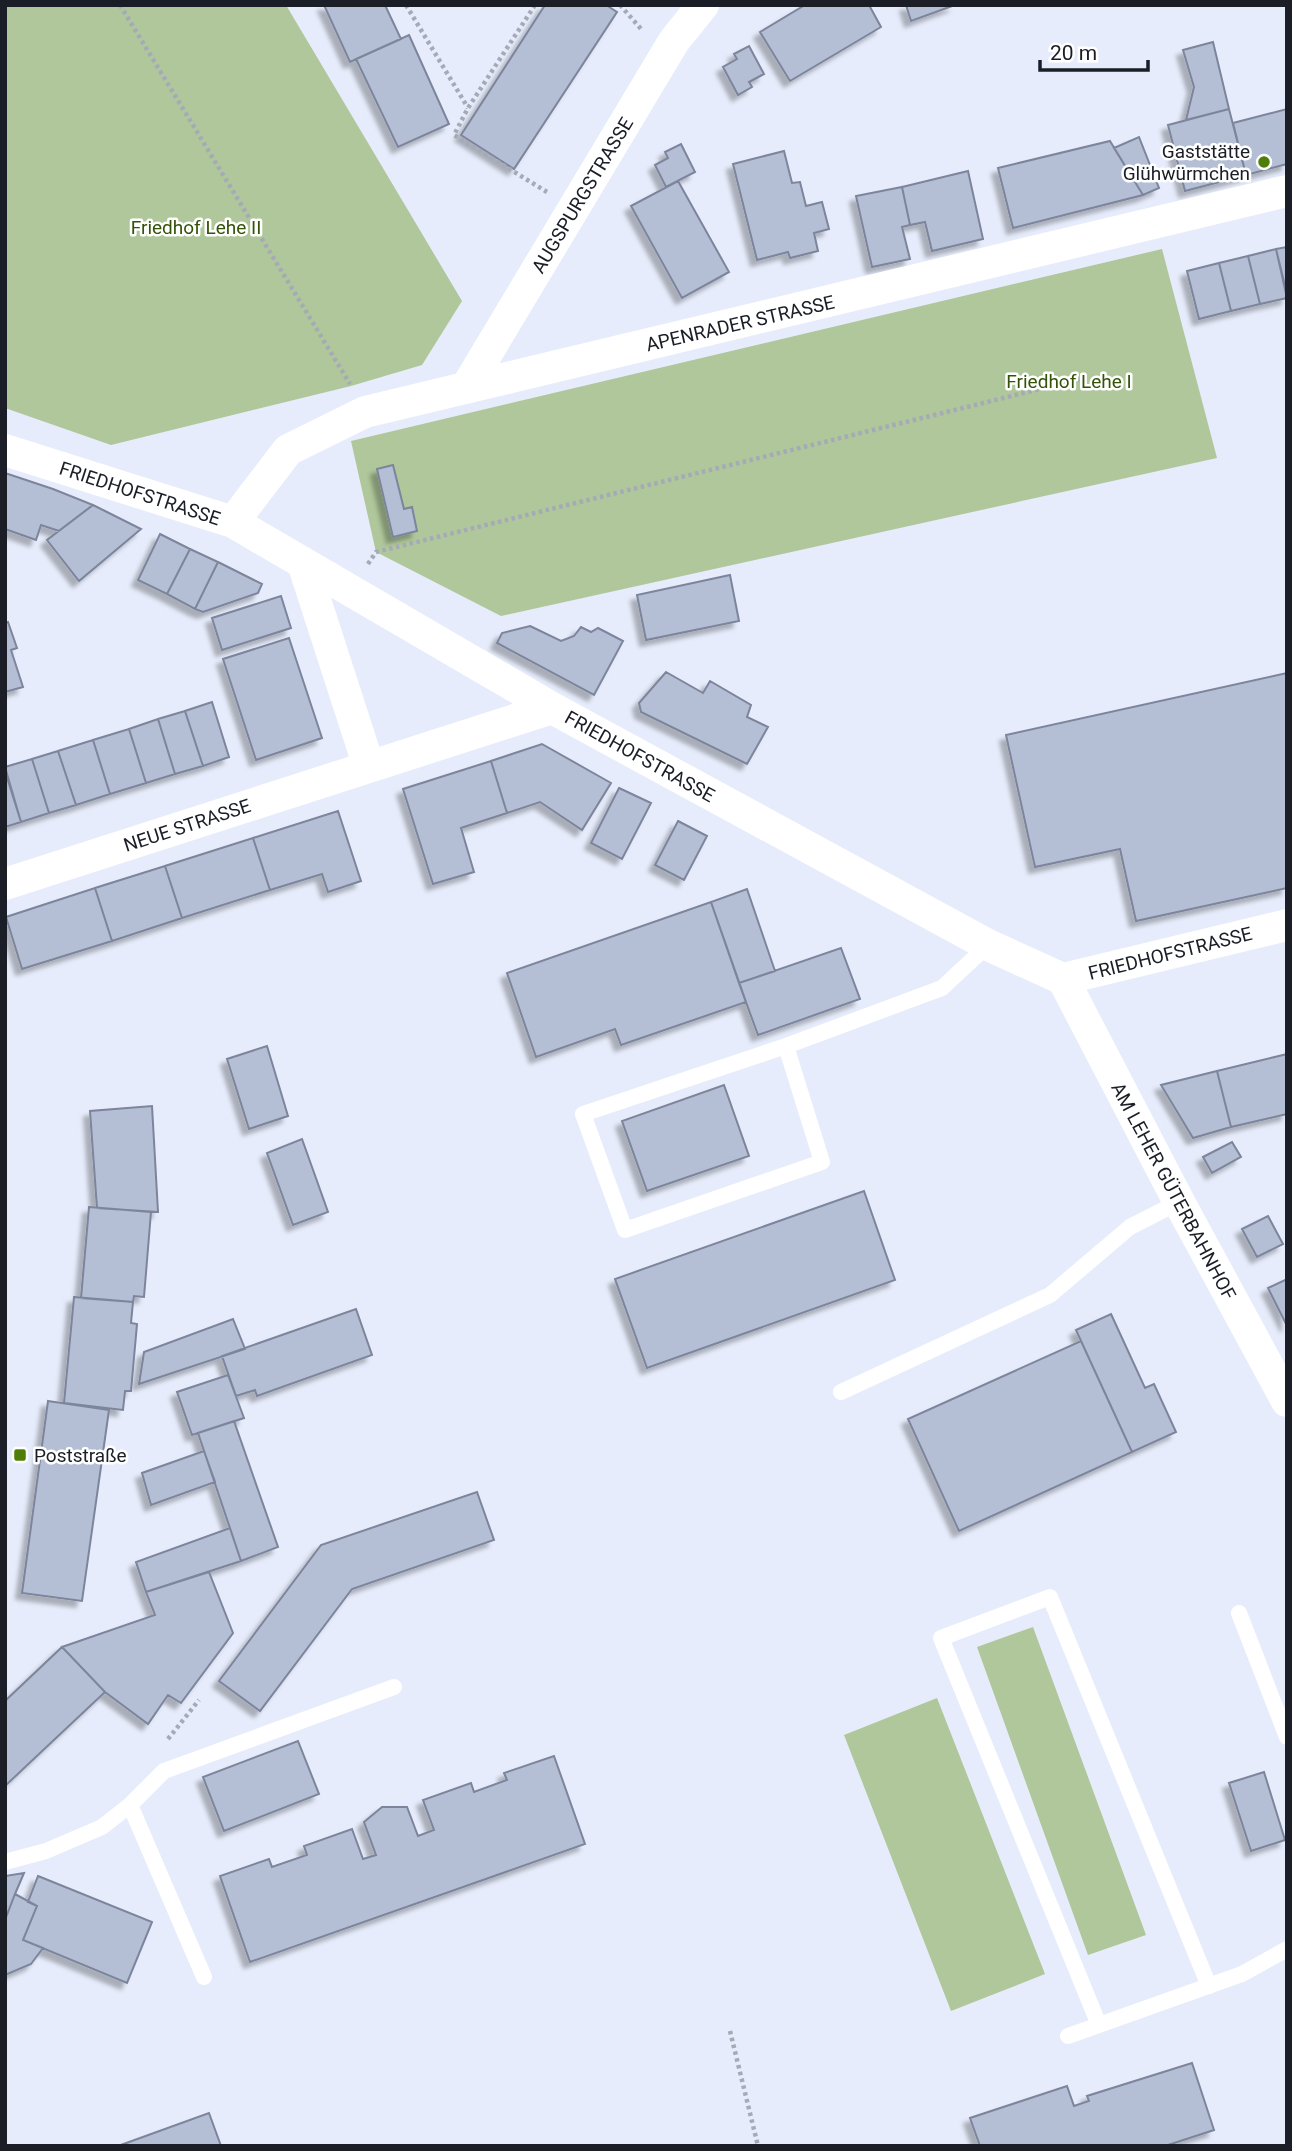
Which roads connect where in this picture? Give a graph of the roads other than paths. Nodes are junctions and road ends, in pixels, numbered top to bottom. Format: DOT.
graph roads {
  1 [pos="703,5"];
  2 [pos="1287,191"];
  3 [pos="466,388"];
  4 [pos="5,450"];
  5 [pos="233,523"];
  6 [pos="303,563"];
  7 [pos="552,708"];
  8 [pos="369,767"];
  9 [pos="5,884"];
  10 [pos="1287,925"];
  11 [pos="988,945"];
  12 [pos="1063,979"];
  13 [pos="786,1046"];
  14 [pos="1179,1202"];
  15 [pos="841,1392"];
  16 [pos="1287,1401"];
  17 [pos="1239,1613"];
  18 [pos="394,1687"];
  19 [pos="1287,1737"];
  20 [pos="130,1805"];
  21 [pos="5,1862"];
  22 [pos="1287,1950"];
  23 [pos="204,1977"];
  24 [pos="1209,1986"];
  25 [pos="1099,2025"];
  26 [pos="1068,2036"];
  1 -- 3 [label="street, AUGSPURGSTRASSE"];
  2 -- 3 [label="street, APENRADER STRASSE"];
  3 -- 5 [label="street, APENRADER STRASSE"];
  4 -- 5 [label="street, FRIEDHOFSTRASSE"];
  5 -- 6 [label="street, FRIEDHOFSTRASSE"];
  6 -- 7 [label="street, FRIEDHOFSTRASSE"];
  6 -- 8 [label="street"];
  7 -- 8 [label="street, NEUE STRASSE"];
  7 -- 11 [label="street, FRIEDHOFSTRASSE"];
  8 -- 9 [label="street, NEUE STRASSE"];
  10 -- 12 [label="street, FRIEDHOFSTRASSE"];
  11 -- 12 [label="street, FRIEDHOFSTRASSE"];
  11 -- 13 [label="lane"];
  12 -- 14 [label="street, AM LEHER GÜTERBAHNHOF"];
  13 -- 13 [label="lane"];
  14 -- 15 [label="lane"];
  14 -- 16 [label="street, AM LEHER GÜTERBAHNHOF"];
  17 -- 19 [label="lane"];
  18 -- 20 [label="lane"];
  20 -- 21 [label="lane"];
  20 -- 23 [label="lane"];
  22 -- 24 [label="lane"];
  24 -- 25 [label="lane"];
  24 -- 25 [label="lane"];
  25 -- 26 [label="lane"];
}
